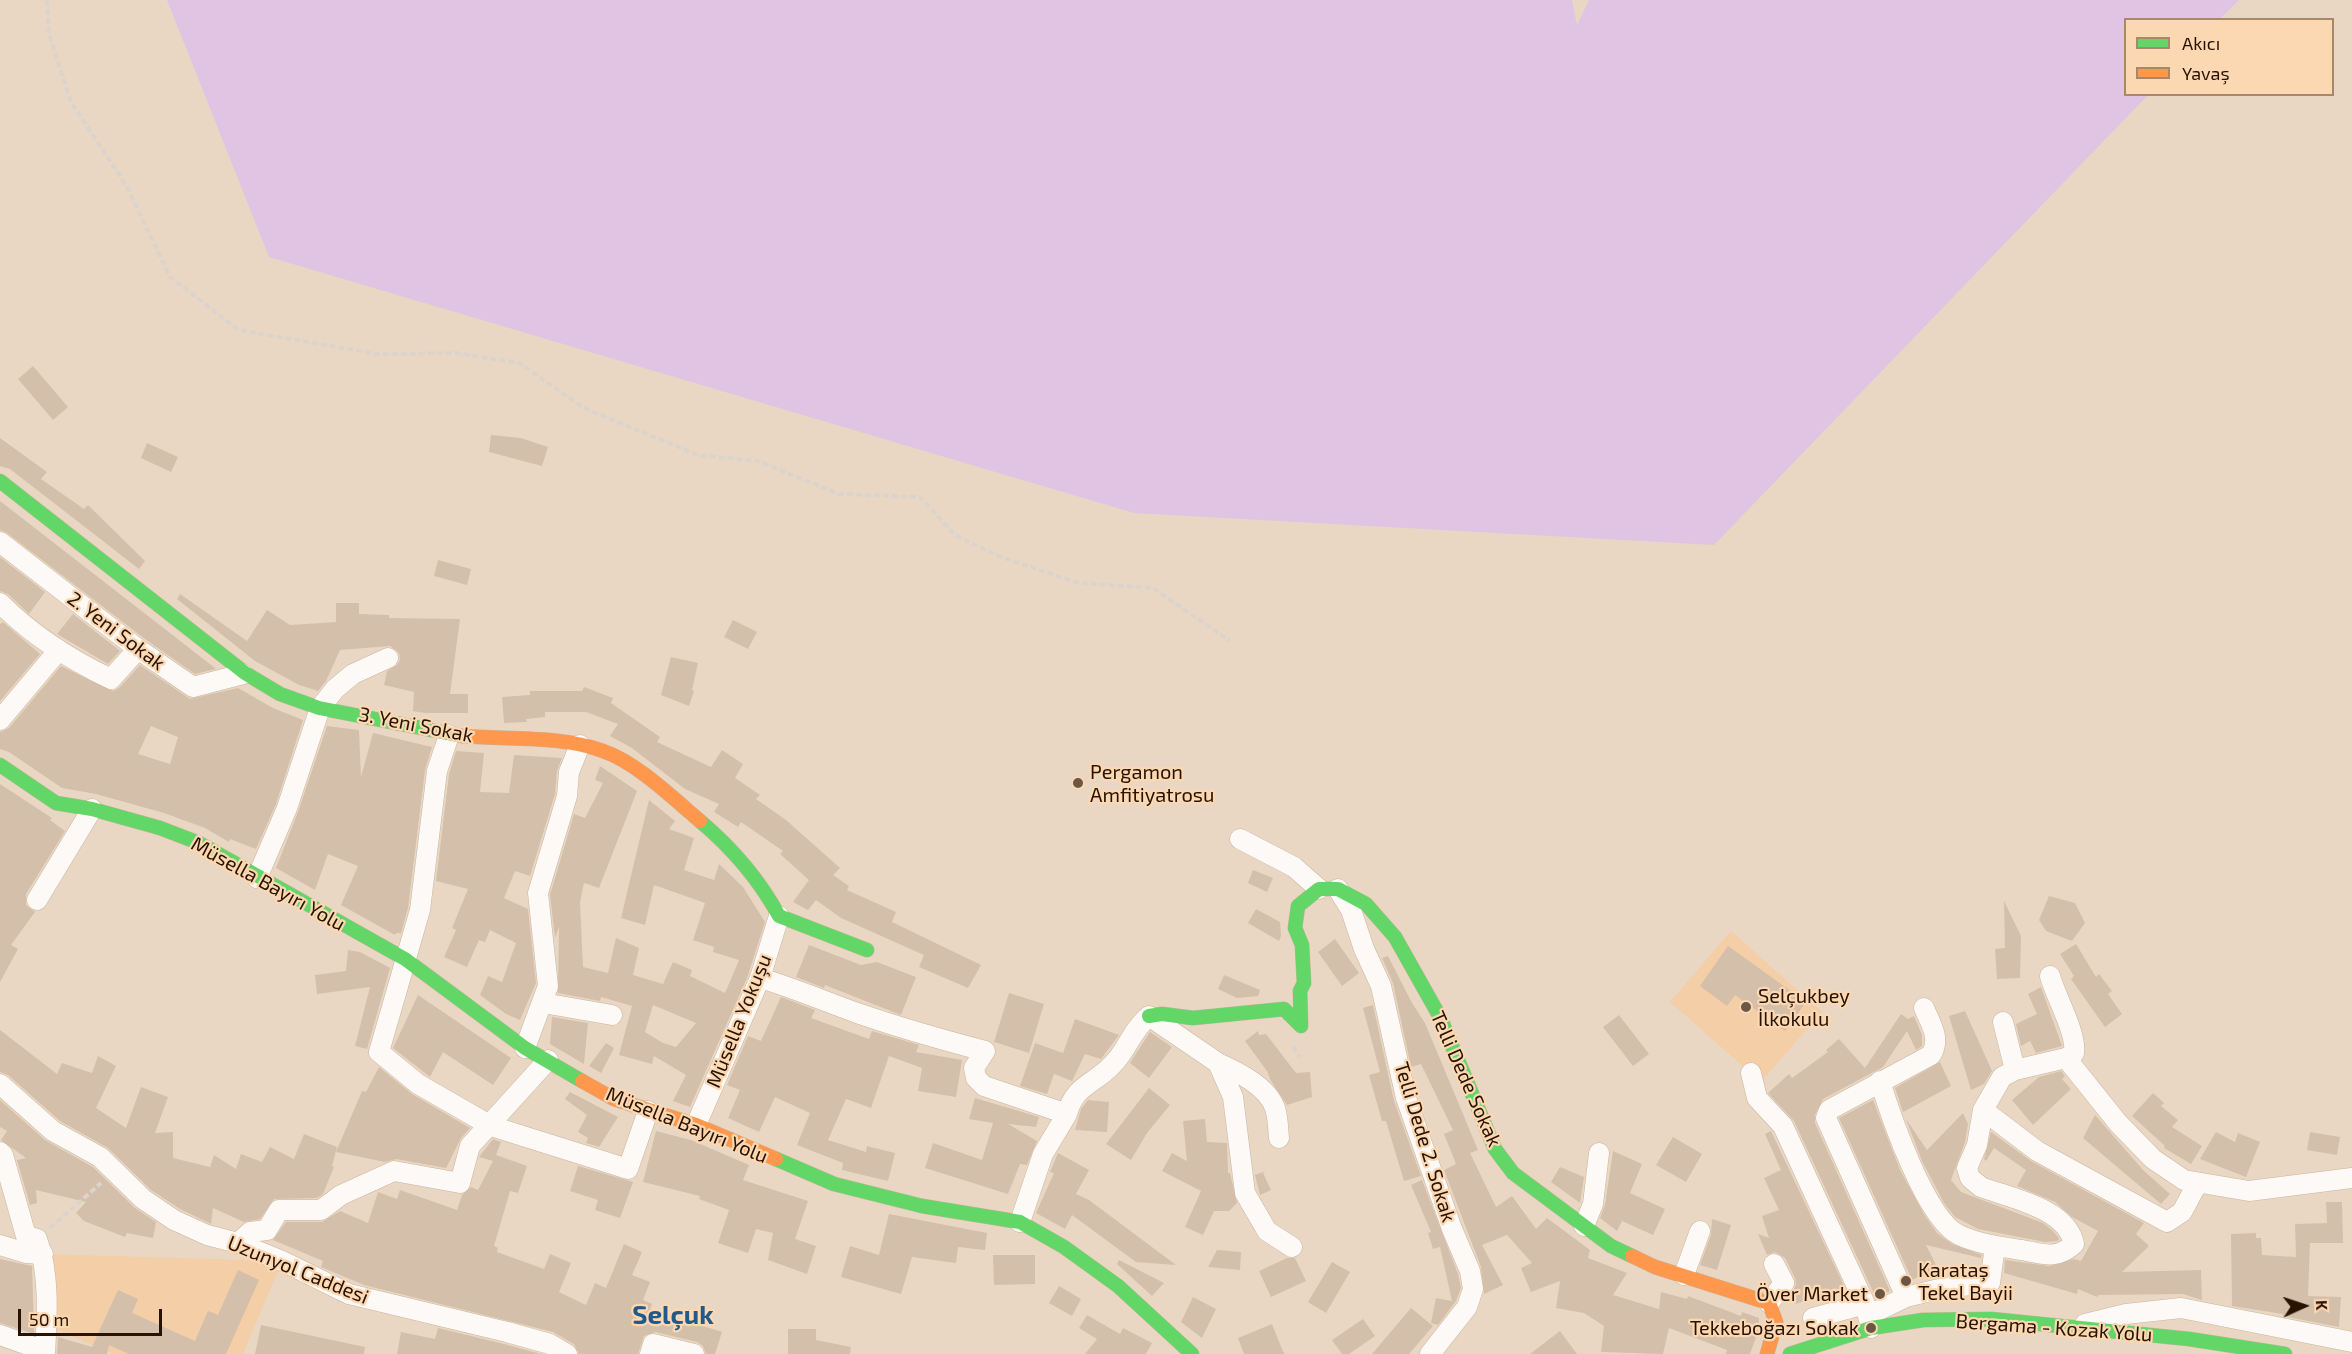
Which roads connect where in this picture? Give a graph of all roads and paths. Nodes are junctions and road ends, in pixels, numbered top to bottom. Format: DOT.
graph roads {
  1 [pos="47,0"];
  2 [pos="0,481"];
  3 [pos="0,542"];
  4 [pos="0,603"];
  5 [pos="1230,641"];
  6 [pos="138,649"];
  7 [pos="58,651"];
  8 [pos="388,658"];
  9 [pos="243,674"];
  10 [pos="320,708"];
  11 [pos="0,720"];
  12 [pos="449,735"];
  13 [pos="579,746"];
  14 [pos="0,765"];
  15 [pos="92,809"];
  16 [pos="1240,839"];
  17 [pos="257,878"];
  18 [pos="1328,889"];
  19 [pos="37,900"];
  20 [pos="779,916"];
  21 [pos="867,950"];
  22 [pos="405,959"];
  23 [pos="2050,976"];
  24 [pos="760,978"];
  25 [pos="543,1003"];
  26 [pos="1924,1008"];
  27 [pos="612,1015"];
  28 [pos="1149,1016"];
  29 [pos="2003,1022"];
  30 [pos="525,1048"];
  31 [pos="2066,1058"];
  32 [pos="548,1060"];
  33 [pos="1218,1063"];
  34 [pos="2015,1070"];
  35 [pos="1750,1073"];
  36 [pos="1880,1081"];
  37 [pos="0,1084"];
  38 [pos="1983,1110"];
  39 [pos="648,1111"];
  40 [pos="1067,1114"];
  41 [pos="696,1125"];
  42 [pos="491,1126"];
  43 [pos="1279,1138"];
  44 [pos="0,1152"];
  45 [pos="1599,1153"];
  46 [pos="115,1170"];
  47 [pos="2352,1178"];
  48 [pos="2197,1184"];
  49 [pos="1020,1222"];
  50 [pos="1584,1226"];
  51 [pos="1700,1231"];
  52 [pos="238,1244"];
  53 [pos="0,1245"];
  54 [pos="1995,1246"];
  55 [pos="40,1247"];
  56 [pos="1292,1247"];
  57 [pos="1774,1264"];
  58 [pos="1684,1275"];
  59 [pos="1775,1294"];
  60 [pos="1906,1297"];
  61 [pos="1868,1316"];
  62 [pos="1813,1318"];
  63 [pos="2073,1327"];
  64 [pos="0,1335"];
  65 [pos="2352,1342"];
  66 [pos="651,1349"];
  67 [pos="45,1352"];
  68 [pos="567,1354"];
  69 [pos="694,1354"];
  70 [pos="1192,1354"];
  71 [pos="1431,1354"];
  72 [pos="1767,1354"];
  73 [pos="1790,1354"];
  74 [pos="2285,1354"];
  1 -- 5 [label="path"];
  2 -- 9 [label="street, 3. Yeni Sokak"];
  3 -- 6 [label="street, 2. Yeni Sokak"];
  4 -- 7 [label="street"];
  6 -- 7 [label="street"];
  6 -- 9 [label="street, 2. Yeni Sokak"];
  7 -- 11 [label="street"];
  8 -- 10 [label="street"];
  9 -- 10 [label="street, 3. Yeni Sokak"];
  10 -- 12 [label="street, 3. Yeni Sokak"];
  10 -- 17 [label="street"];
  12 -- 13 [label="street, 3. Yeni Sokak"];
  12 -- 22 [label="street"];
  13 -- 20 [label="street, 3. Yeni Sokak"];
  13 -- 25 [label="street"];
  14 -- 15 [label="street, Müsella Bayırı Yolu"];
  15 -- 17 [label="street, Müsella Bayırı Yolu"];
  15 -- 19 [label="street"];
  16 -- 18 [label="street"];
  17 -- 22 [label="street, Müsella Bayırı Yolu"];
  18 -- 28 [label="street"];
  18 -- 50 [label="street, Telli Dede Sokak"];
  18 -- 71 [label="street, Telli Dede 2. Sokak"];
  20 -- 21 [label="street"];
  20 -- 24 [label="street, Müsella Yokuşu"];
  22 -- 30 [label="street, Müsella Bayırı Yolu"];
  22 -- 42 [label="street"];
  23 -- 31 [label="street"];
  24 -- 40 [label="street"];
  24 -- 41 [label="street, Müsella Yokuşu"];
  25 -- 27 [label="street"];
  25 -- 30 [label="street"];
  26 -- 36 [label="street"];
  28 -- 33 [label="street"];
  28 -- 40 [label="street"];
  29 -- 34 [label="street"];
  30 -- 32 [label="street, Müsella Bayırı Yolu"];
  31 -- 34 [label="street"];
  31 -- 48 [label="street"];
  32 -- 39 [label="street, Müsella Bayırı Yolu"];
  32 -- 42 [label="street"];
  33 -- 43 [label="street"];
  33 -- 56 [label="street"];
  34 -- 38 [label="street"];
  35 -- 61 [label="street"];
  36 -- 54 [label="street"];
  36 -- 60 [label="street"];
  37 -- 46 [label="street, Uzunyol Caddesi"];
  38 -- 48 [label="street"];
  38 -- 54 [label="street"];
  39 -- 41 [label="street, Müsella Bayırı Yolu"];
  39 -- 42 [label="street"];
  40 -- 49 [label="street"];
  41 -- 49 [label="street, Müsella Bayırı Yolu"];
  42 -- 52 [label="street"];
  44 -- 55 [label="street"];
  45 -- 50 [label="street"];
  46 -- 52 [label="street, Uzunyol Caddesi"];
  46 -- 55 [label="path"];
  47 -- 48 [label="street"];
  49 -- 70 [label="street, Müsella Bayırı Yolu"];
  50 -- 58 [label="street, Telli Dede Sokak"];
  51 -- 58 [label="street"];
  52 -- 68 [label="street, Uzunyol Caddesi"];
  53 -- 55 [label="street"];
  54 -- 60 [label="street"];
  55 -- 67 [label="street"];
  57 -- 59 [label="street"];
  58 -- 59 [label="street, Telli Dede Sokak"];
  59 -- 72 [label="street"];
  60 -- 61 [label="street"];
  61 -- 62 [label="street"];
  61 -- 63 [label="street, Bergama - Kozak Yolu"];
  61 -- 73 [label="street, Bergama - Kozak Yolu"];
  63 -- 65 [label="street"];
  63 -- 74 [label="street, Bergama - Kozak Yolu"];
  64 -- 67 [label="street"];
  66 -- 69 [label="street"];
}
